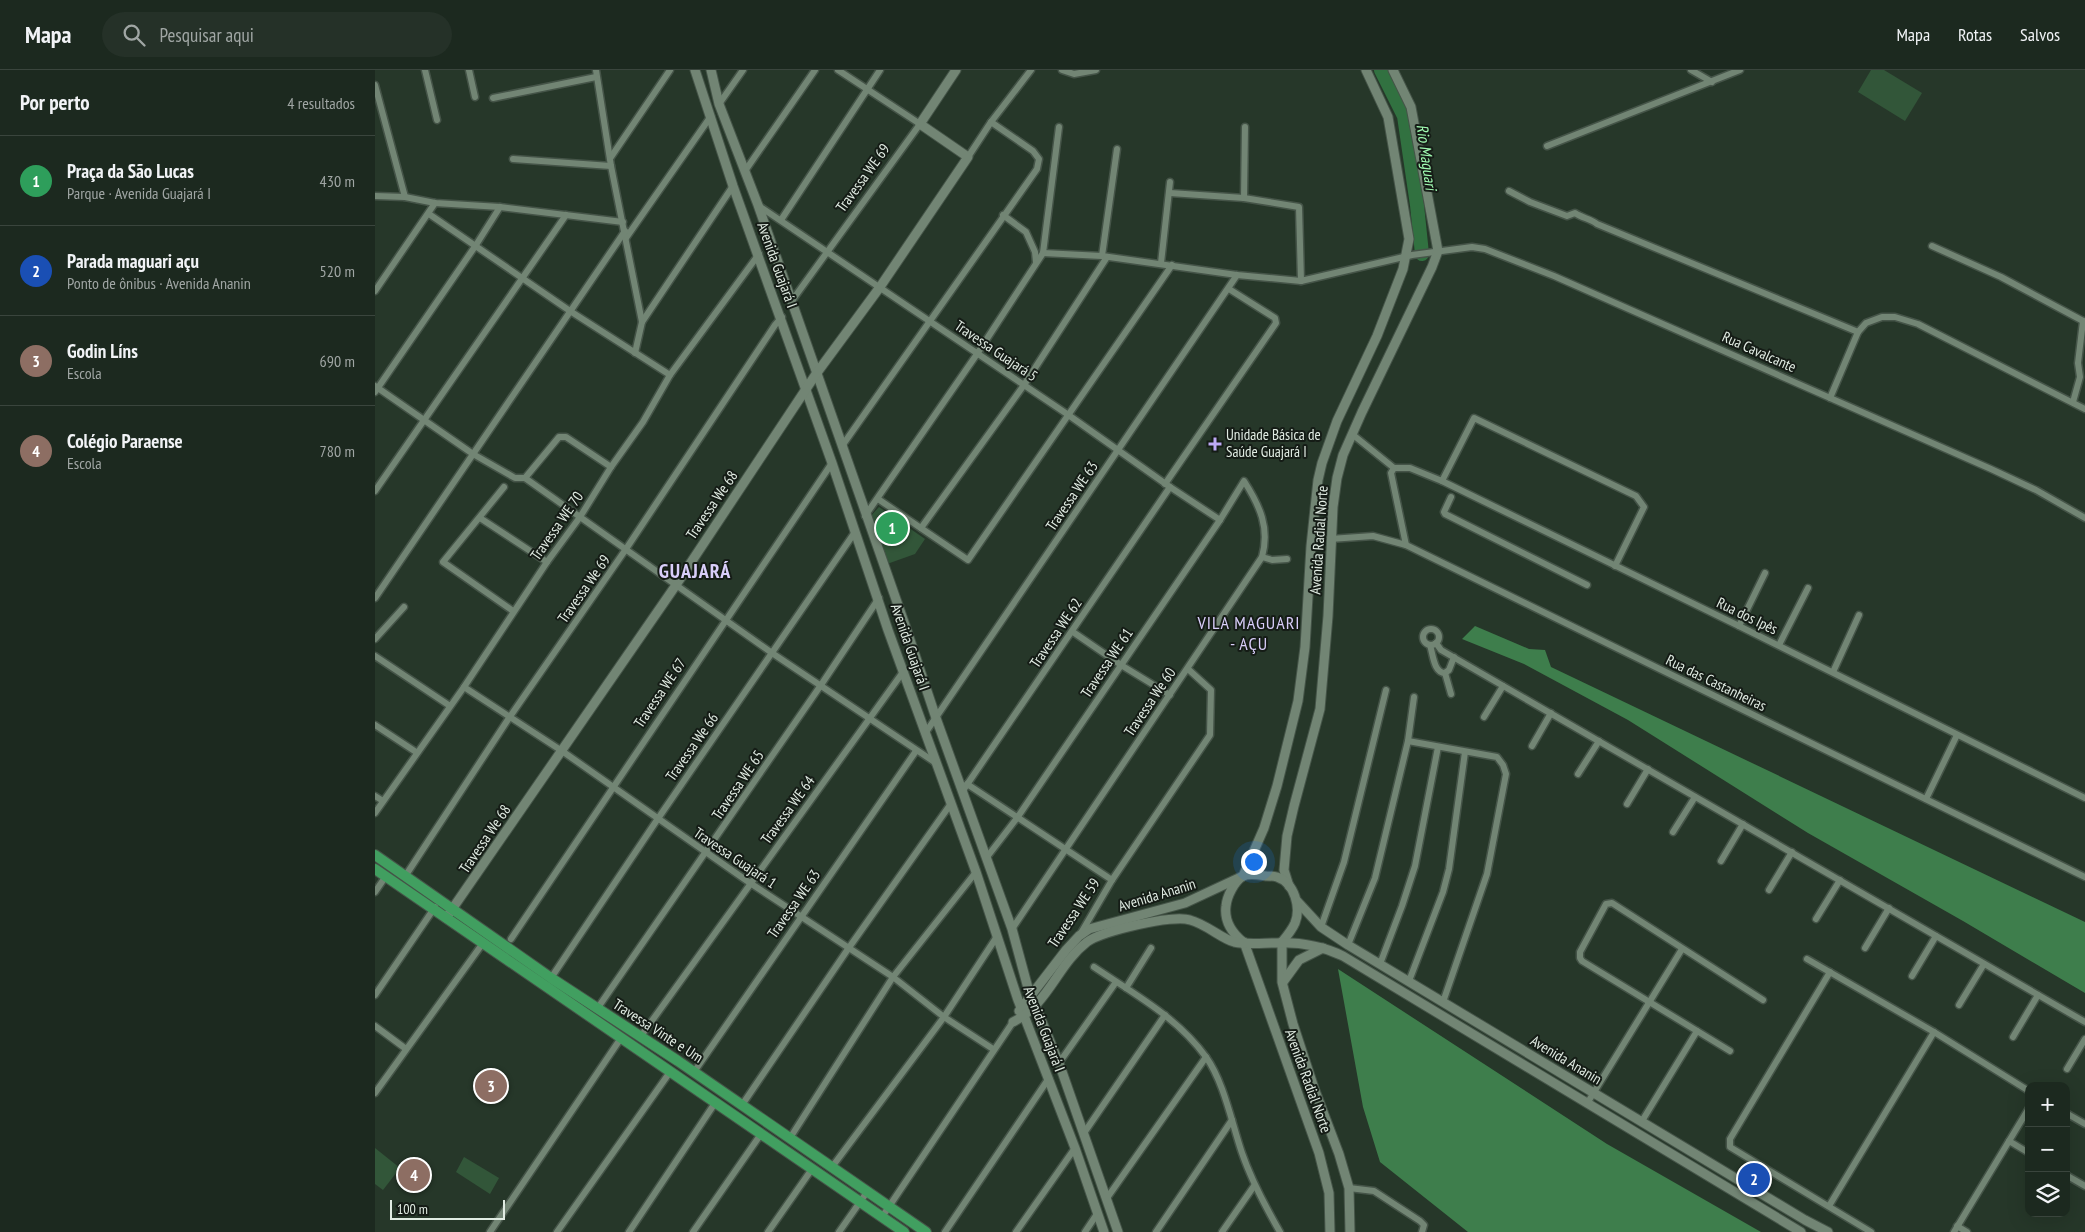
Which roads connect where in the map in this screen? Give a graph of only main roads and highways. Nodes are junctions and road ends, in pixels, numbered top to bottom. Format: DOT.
graph roads {
  1 [pos="695,70"];
  2 [pos="711,70"];
  3 [pos="956,70"];
  4 [pos="1366,70"];
  5 [pos="1393,70"];
  6 [pos="969,157"];
  7 [pos="815,374"];
  8 [pos="805,389"];
  9 [pos="375,855"];
  10 [pos="375,869"];
  11 [pos="1247,875"];
  12 [pos="421,886"];
  13 [pos="1289,886"];
  14 [pos="414,895"];
  15 [pos="1297,901"];
  16 [pos="454,909"];
  17 [pos="447,918"];
  18 [pos="477,926"];
  19 [pos="471,935"];
  20 [pos="1079,936"];
  21 [pos="1280,942"];
  22 [pos="1248,943"];
  23 [pos="1323,948"];
  24 [pos="1283,982"];
  25 [pos="1031,997"];
  26 [pos="1035,1007"];
  27 [pos="1022,1012"];
  28 [pos="1013,1022"];
  29 [pos="905,1232"];
  30 [pos="926,1232"];
  31 [pos="1104,1232"];
  32 [pos="1118,1232"];
  33 [pos="1330,1232"];
  34 [pos="1350,1232"];
  35 [pos="1801,1232"];
  36 [pos="1828,1232"];
  1 -- 8 [label="main road, Avenida Guajará I"];
  2 -- 7 [label="main road, Avenida Guajará I"];
  3 -- 6 [label="main road, Travessa WE 69"];
  4 -- 11 [label="main road, Avenida Radial Norte"];
  5 -- 13 [label="main road, Avenida Radial Norte"];
  6 -- 7 [label="main road, Travessa We 68"];
  7 -- 8 [label="main road, Travessa We 68"];
  7 -- 25 [label="main road, Avenida Guajará I"];
  8 -- 16 [label="main road, Travessa We 68"];
  8 -- 27 [label="main road, Avenida Guajará I"];
  9 -- 12 [label="main road, Travessa Vinte e Um"];
  10 -- 14 [label="main road, Travessa Vinte e Um"];
  11 -- 13 [label="main road"];
  11 -- 20 [label="main road, Avenida Ananin"];
  11 -- 22 [label="main road"];
  12 -- 14 [label="main road"];
  12 -- 16 [label="main road, Travessa Vinte e Um"];
  13 -- 15 [label="main road"];
  14 -- 17 [label="main road, Travessa Vinte e Um"];
  15 -- 21 [label="main road"];
  15 -- 36 [label="main road, Avenida Ananin"];
  16 -- 17 [label="main road, Travessa We 68"];
  16 -- 18 [label="main road, Travessa Vinte e Um"];
  17 -- 19 [label="main road, Travessa Vinte e Um"];
  18 -- 19 [label="main road"];
  18 -- 30 [label="main road, Travessa Vinte e Um"];
  19 -- 29 [label="main road, Travessa Vinte e Um"];
  20 -- 25 [label="main road, Travessa WE 59"];
  21 -- 22 [label="main road"];
  21 -- 23 [label="main road, Avenida Ananin"];
  21 -- 24 [label="main road, Avenida Radial Norte"];
  22 -- 26 [label="main road, Avenida Ananin"];
  22 -- 33 [label="main road, Avenida Radial Norte"];
  23 -- 24 [label="main road"];
  23 -- 35 [label="main road, Avenida Ananin"];
  24 -- 34 [label="main road, Avenida Radial Norte"];
  25 -- 26 [label="main road, Avenida Guajará I"];
  25 -- 27 [label="main road, Travessa WE 59"];
  26 -- 27 [label="main road, Avenida Ananin"];
  26 -- 32 [label="main road, Avenida Guajará I"];
  27 -- 28 [label="main road, Avenida Ananin"];
  27 -- 31 [label="main road, Avenida Guajará I"];
}
